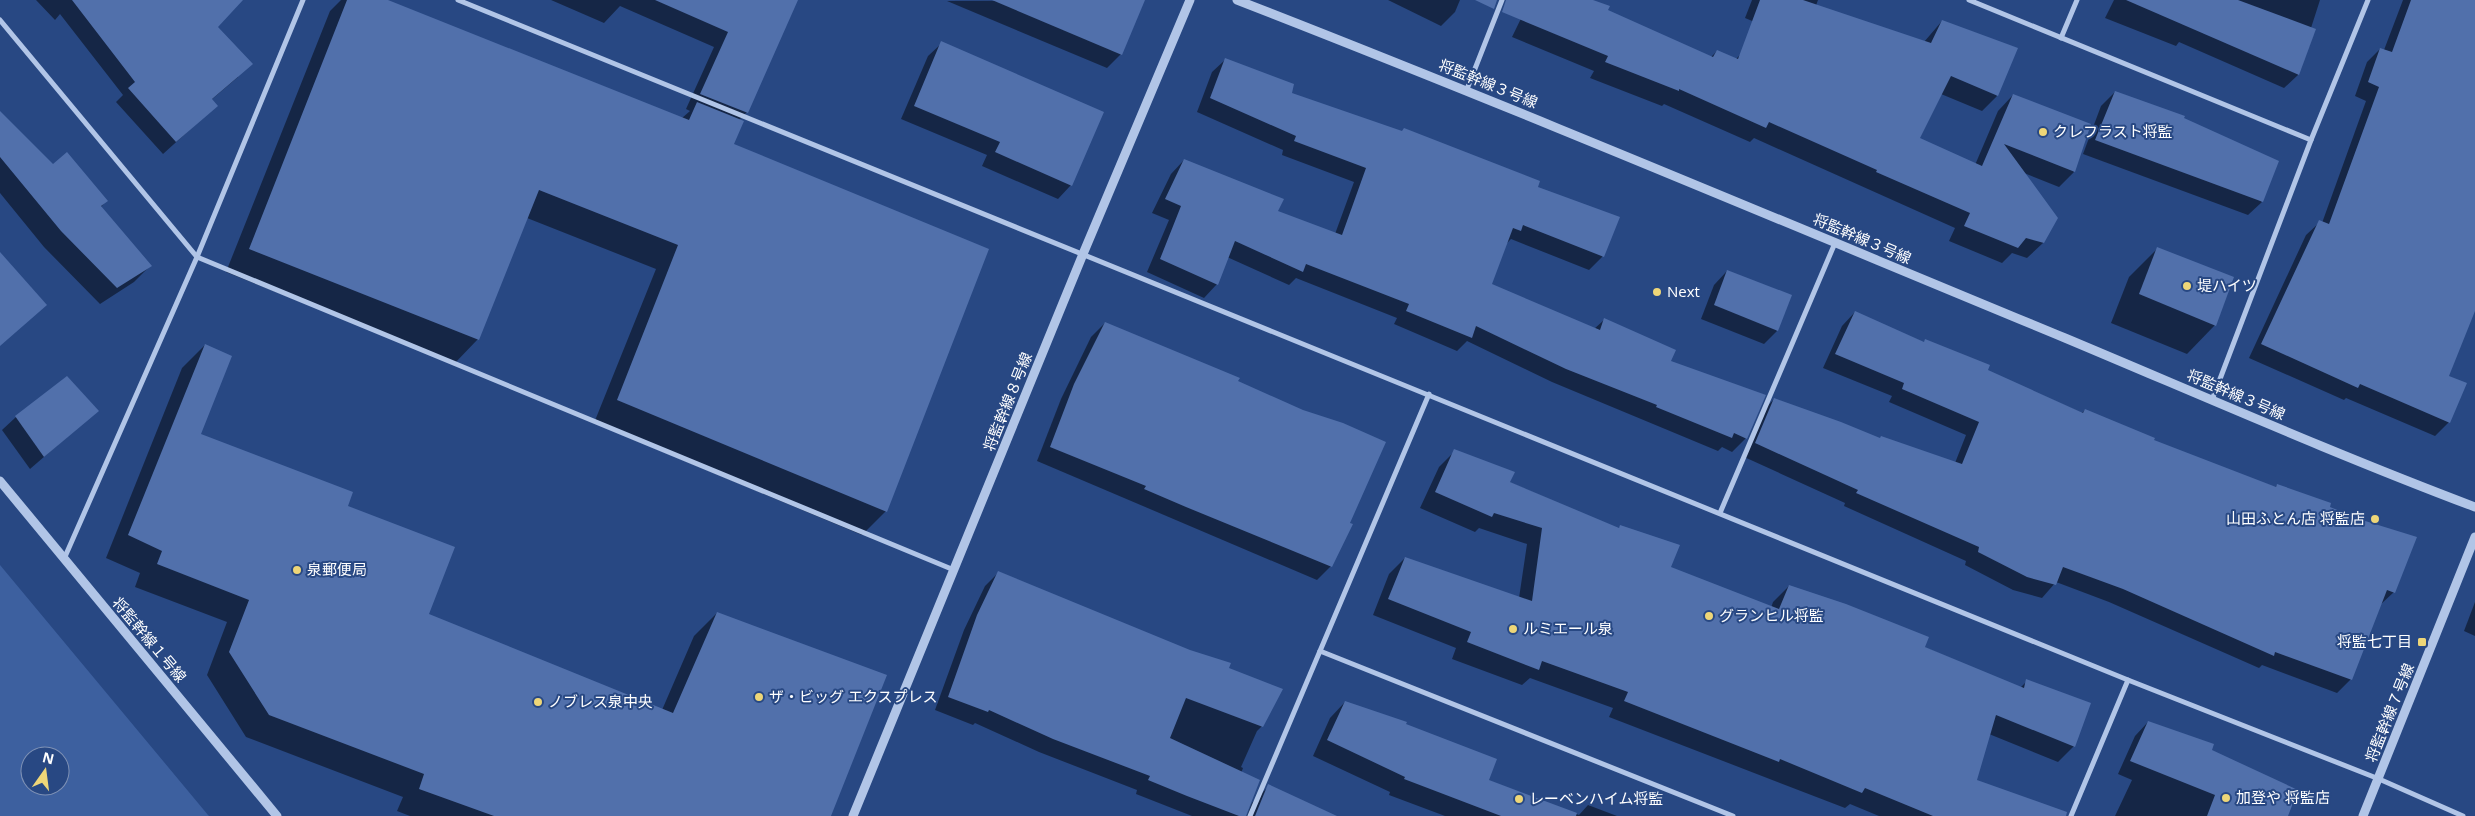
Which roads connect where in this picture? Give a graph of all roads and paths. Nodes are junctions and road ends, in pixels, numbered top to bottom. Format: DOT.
graph roads {
  1 [pos="303,0"];
  2 [pos="458,0"];
  3 [pos="1190,0"];
  4 [pos="1237,0"];
  5 [pos="1502,0"];
  6 [pos="1968,0"];
  7 [pos="2077,0"];
  8 [pos="2368,0"];
  9 [pos="0,20"];
  10 [pos="2061,38"];
  11 [pos="1466,90"];
  12 [pos="2311,140"];
  13 [pos="1835,243"];
  14 [pos="1083,254"];
  15 [pos="197,257"];
  16 [pos="1429,394"];
  17 [pos="2212,400"];
  18 [pos="0,480"];
  19 [pos="2475,507"];
  20 [pos="1720,513"];
  21 [pos="2475,537"];
  22 [pos="64,559"];
  23 [pos="954,570"];
  24 [pos="1320,650"];
  25 [pos="2128,680"];
  26 [pos="2379,778"];
  27 [pos="277,816"];
  28 [pos="853,816"];
  29 [pos="1250,816"];
  30 [pos="1733,816"];
  31 [pos="2071,816"];
  32 [pos="2363,816"];
  33 [pos="2462,816"];
  1 -- 15 [label="street"];
  2 -- 14 [label="street"];
  3 -- 14 [label="street, 将監幹線８号線"];
  4 -- 11 [label="street, 将監幹線３号線"];
  5 -- 11 [label="street"];
  6 -- 10 [label="street"];
  7 -- 10 [label="street"];
  8 -- 12 [label="street"];
  9 -- 15 [label="street"];
  10 -- 12 [label="street"];
  11 -- 13 [label="street, 将監幹線３号線"];
  12 -- 17 [label="street"];
  13 -- 17 [label="street, 将監幹線３号線"];
  13 -- 20 [label="street"];
  14 -- 16 [label="street"];
  14 -- 23 [label="street, 将監幹線８号線"];
  15 -- 22 [label="street"];
  15 -- 23 [label="street"];
  16 -- 20 [label="street"];
  16 -- 24 [label="street"];
  17 -- 19 [label="street, 将監幹線３号線"];
  18 -- 22 [label="street, 将監幹線１号線"];
  20 -- 25 [label="street"];
  21 -- 26 [label="street, 将監幹線７号線"];
  22 -- 27 [label="street, 将監幹線１号線"];
  23 -- 28 [label="street, 将監幹線８号線"];
  24 -- 29 [label="street"];
  24 -- 30 [label="street"];
  25 -- 26 [label="street"];
  25 -- 31 [label="street"];
  26 -- 32 [label="street, 将監幹線７号線"];
  26 -- 33 [label="street"];
}
